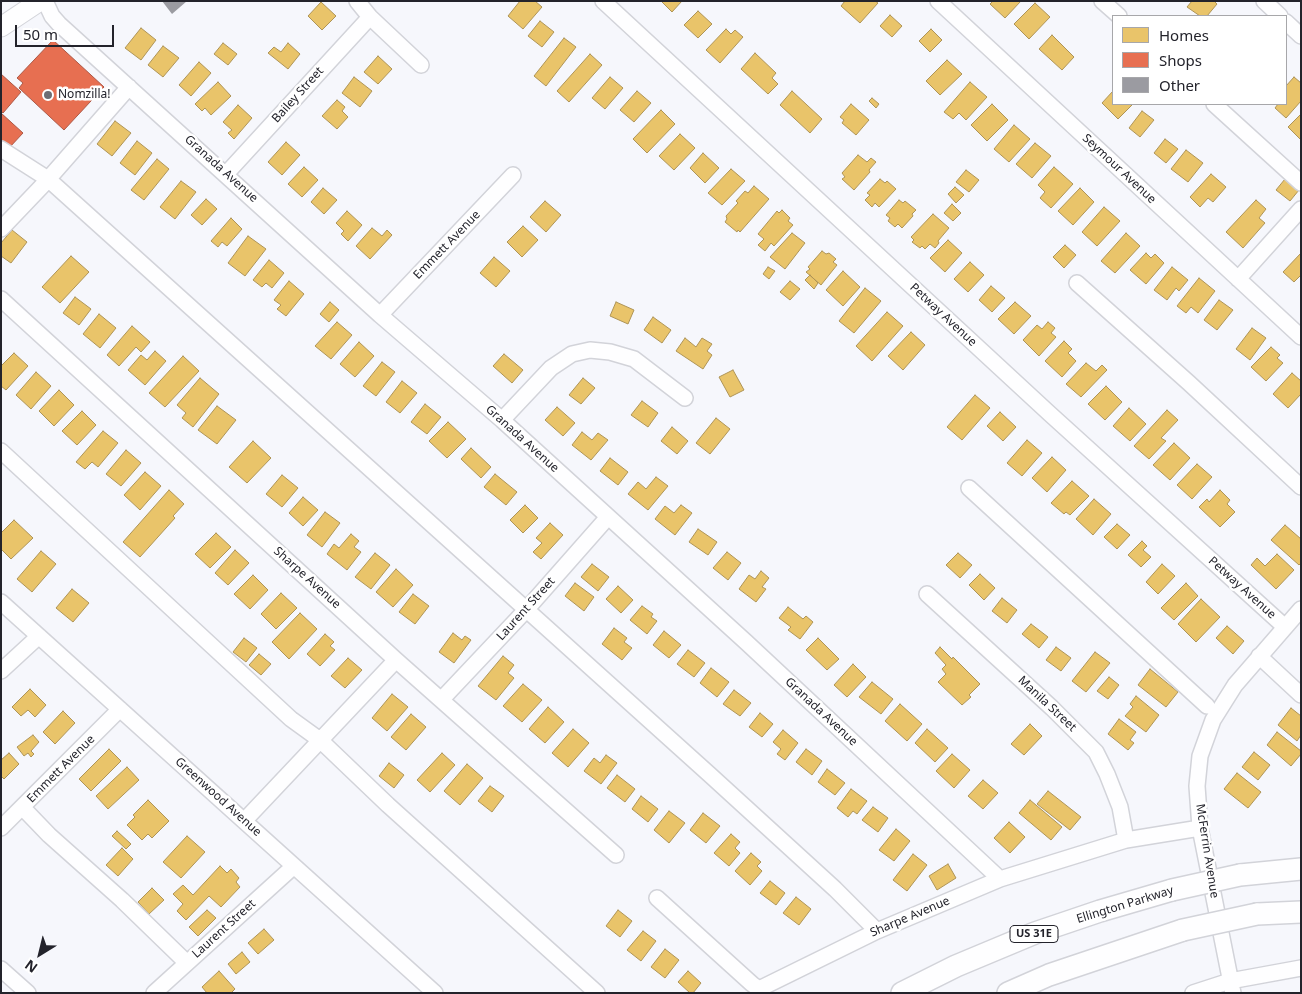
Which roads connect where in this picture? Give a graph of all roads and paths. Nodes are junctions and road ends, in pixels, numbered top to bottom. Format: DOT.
graph roads {
  1 [pos="40,1"];
  2 [pos="45,1"];
  3 [pos="357,1"];
  4 [pos="603,1"];
  5 [pos="938,1"];
  6 [pos="1102,1"];
  7 [pos="1264,1"];
  8 [pos="1118,15"];
  9 [pos="1279,15"];
  10 [pos="370,17"];
  11 [pos="1287,23"];
  12 [pos="1,27"];
  13 [pos="1301,36"];
  14 [pos="421,65"];
  15 [pos="129,87"];
  16 [pos="1215,105"];
  17 [pos="1,149"];
  18 [pos="226,174"];
  19 [pos="513,175"];
  20 [pos="48,179"];
  21 [pos="1301,183"];
  22 [pos="1301,208"];
  23 [pos="1,229"];
  24 [pos="1238,279"];
  25 [pos="1077,283"];
  26 [pos="1,299"];
  27 [pos="380,315"];
  28 [pos="1301,337"];
  29 [pos="685,398"];
  30 [pos="502,420"];
  31 [pos="1,451"];
  32 [pos="1301,487"];
  33 [pos="970,488"];
  34 [pos="608,517"];
  35 [pos="927,594"];
  36 [pos="1,602"];
  37 [pos="1301,609"];
  38 [pos="526,610"];
  39 [pos="1284,627"];
  40 [pos="39,636"];
  41 [pos="1259,656"];
  42 [pos="396,660"];
  43 [pos="3,668"];
  44 [pos="1301,695"];
  45 [pos="442,699"];
  46 [pos="1207,706"];
  47 [pos="120,709"];
  48 [pos="320,740"];
  49 [pos="23,808"];
  50 [pos="244,820"];
  51 [pos="1,828"];
  52 [pos="1200,828"];
  53 [pos="1126,840"];
  54 [pos="616,855"];
  55 [pos="294,866"];
  56 [pos="1301,869"];
  57 [pos="1000,879"];
  58 [pos="657,898"];
  59 [pos="1301,912"];
  60 [pos="876,931"];
  61 [pos="187,963"];
  62 [pos="1301,968"];
  63 [pos="1,969"];
  64 [pos="1232,987"];
  65 [pos="28,993"];
  66 [pos="154,993"];
  67 [pos="435,993"];
  68 [pos="597,993"];
  69 [pos="902,993"];
  70 [pos="1008,993"];
  71 [pos="1193,993"];
  1 -- 12 [label="main road"];
  2 -- 15 [label="street, Granada Avenue"];
  3 -- 10 [label="street"];
  4 -- 39 [label="street, Petway Avenue"];
  5 -- 24 [label="street, Seymour Avenue"];
  6 -- 8 [label="street"];
  7 -- 9 [label="street"];
  10 -- 14 [label="street"];
  10 -- 18 [label="street, Bailey Street"];
  11 -- 13 [label="street"];
  15 -- 18 [label="street, Granada Avenue"];
  15 -- 20 [label="street"];
  16 -- 21 [label="street"];
  17 -- 20 [label="street"];
  18 -- 27 [label="street, Granada Avenue"];
  19 -- 27 [label="street, Emmett Avenue"];
  20 -- 23 [label="street"];
  20 -- 38 [label="street"];
  22 -- 24 [label="street"];
  24 -- 28 [label="street, Seymour Avenue"];
  25 -- 32 [label="street"];
  26 -- 42 [label="street, Sharpe Avenue"];
  27 -- 30 [label="street, Granada Avenue"];
  29 -- 30 [label="street"];
  30 -- 34 [label="street, Granada Avenue"];
  31 -- 48 [label="street"];
  33 -- 46 [label="street"];
  34 -- 38 [label="street, Laurent Street"];
  34 -- 57 [label="street, Granada Avenue"];
  35 -- 53 [label="street, Manila Street"];
  36 -- 40 [label="street, Greenwood Avenue"];
  37 -- 39 [label="street, McFerrin Avenue"];
  38 -- 45 [label="street, Laurent Street"];
  38 -- 60 [label="street"];
  39 -- 41 [label="street, McFerrin Avenue"];
  40 -- 43 [label="street"];
  40 -- 47 [label="street, Greenwood Avenue"];
  41 -- 44 [label="street"];
  41 -- 52 [label="street, McFerrin Avenue"];
  42 -- 45 [label="street, Sharpe Avenue"];
  42 -- 48 [label="street"];
  45 -- 54 [label="street, Sharpe Avenue"];
  47 -- 49 [label="street, Emmett Avenue"];
  47 -- 50 [label="street, Greenwood Avenue"];
  48 -- 50 [label="street"];
  48 -- 68 [label="street"];
  49 -- 51 [label="street, Emmett Avenue"];
  49 -- 61 [label="street"];
  50 -- 55 [label="street, Greenwood Avenue"];
  52 -- 53 [label="street, Sharpe Avenue"];
  52 -- 64 [label="street, McFerrin Avenue"];
  53 -- 57 [label="street, Sharpe Avenue"];
  55 -- 61 [label="street, Laurent Street"];
  55 -- 67 [label="street, Greenwood Avenue"];
  56 -- 69 [label="highway, Ellington Parkway / US 31E, bridge"];
  57 -- 60 [label="street, Sharpe Avenue"];
  58 -- 60 [label="street, Sharpe Avenue"];
  59 -- 70 [label="highway, bridge"];
  61 -- 66 [label="street, Laurent Street"];
  62 -- 64 [label="street"];
  63 -- 65 [label="street"];
  64 -- 71 [label="street"];
}
